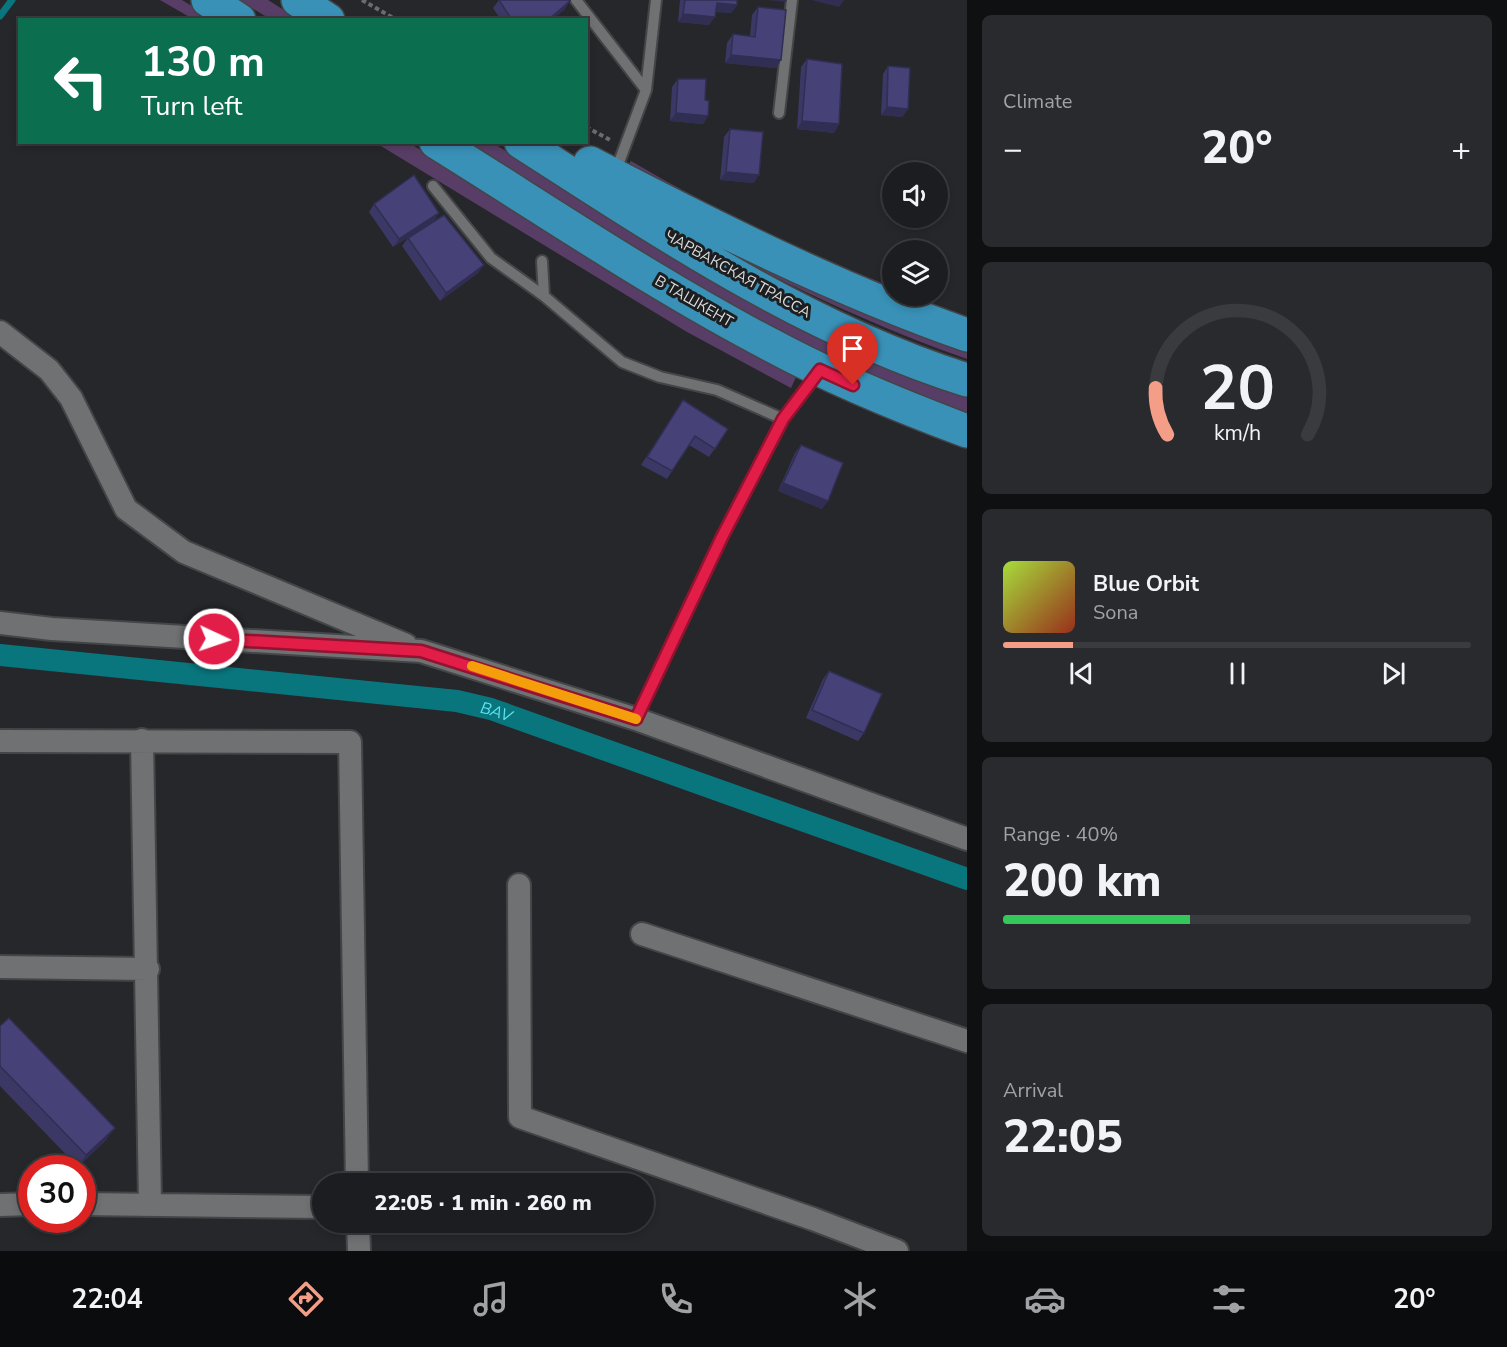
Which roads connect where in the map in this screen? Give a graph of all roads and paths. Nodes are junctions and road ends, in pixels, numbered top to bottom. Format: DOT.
graph roads {
  1 [pos="208,0"];
  2 [pos="298,0"];
  3 [pos="362,0"];
  4 [pos="576,0"];
  5 [pos="656,0"];
  6 [pos="792,0"];
  7 [pos="236,18"];
  8 [pos="325,18"];
  9 [pos="394,18"];
  10 [pos="646,90"];
  11 [pos="779,113"];
  12 [pos="439,144"];
  13 [pos="525,144"];
  14 [pos="551,144"];
  15 [pos="433,186"];
  16 [pos="609,186"];
  17 [pos="542,261"];
  18 [pos="544,296"];
  19 [pos="0,332"];
  20 [pos="967,335"];
  21 [pos="820,370"];
  22 [pos="967,380"];
  23 [pos="783,419"];
  24 [pos="967,431"];
  25 [pos="0,623"];
  26 [pos="421,651"];
  27 [pos="636,719"];
  28 [pos="142,740"];
  29 [pos="0,741"];
  30 [pos="967,839"];
  31 [pos="519,885"];
  32 [pos="642,934"];
  33 [pos="0,967"];
  34 [pos="147,969"];
  35 [pos="967,1041"];
  36 [pos="357,1173"];
  37 [pos="150,1203"];
  38 [pos="18,1204"];
  39 [pos="96,1204"];
  40 [pos="0,1205"];
  41 [pos="312,1207"];
  42 [pos="358,1233"];
  43 [pos="358,1251"];
  44 [pos="897,1251"];
  1 -- 7 [label="highway"];
  2 -- 8 [label="highway"];
  3 -- 9 [label="path"];
  4 -- 10 [label="lane"];
  5 -- 10 [label="lane"];
  6 -- 11 [label="lane"];
  10 -- 16 [label="lane"];
  12 -- 21 [label="highway, В ТАШКЕНТ"];
  13 -- 16 [label="highway, ЧАРВАКСКАЯ ТРАССА"];
  14 -- 16 [label="highway"];
  15 -- 18 [label="lane"];
  16 -- 20 [label="highway"];
  16 -- 22 [label="highway, ЧАРВАКСКАЯ ТРАССА"];
  17 -- 18 [label="lane"];
  18 -- 23 [label="lane"];
  19 -- 26 [label="street"];
  21 -- 23 [label="lane"];
  21 -- 24 [label="highway, В ТАШКЕНТ"];
  23 -- 27 [label="lane"];
  25 -- 26 [label="street"];
  26 -- 27 [label="street"];
  27 -- 30 [label="street"];
  28 -- 29 [label="street"];
  28 -- 34 [label="street"];
  28 -- 36 [label="street"];
  31 -- 44 [label="street"];
  32 -- 35 [label="street"];
  33 -- 34 [label="street"];
  34 -- 37 [label="street"];
  37 -- 39 [label="street"];
  37 -- 41 [label="street"];
  38 -- 40 [label="street"];
  42 -- 43 [label="street"];
}
